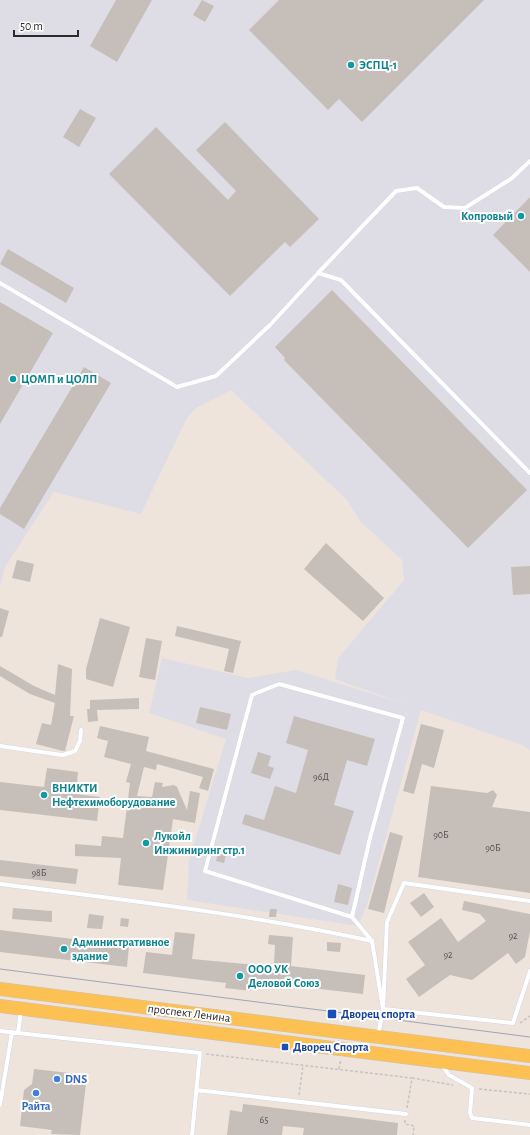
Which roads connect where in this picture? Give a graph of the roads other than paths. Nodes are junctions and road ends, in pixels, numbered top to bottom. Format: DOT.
graph roads {
  1 [pos="530,161"];
  2 [pos="318,273"];
  3 [pos="0,283"];
  4 [pos="530,473"];
  5 [pos="81,730"];
  6 [pos="0,746"];
  7 [pos="0,884"];
  8 [pos="530,901"];
  9 [pos="352,916"];
  10 [pos="372,941"];
  11 [pos="530,971"];
  12 [pos="0,989"];
  13 [pos="0,1006"];
  14 [pos="21,1009"];
  15 [pos="383,1009"];
  16 [pos="0,1030"];
  17 [pos="12,1032"];
  18 [pos="18,1033"];
  19 [pos="378,1037"];
  20 [pos="376,1053"];
  21 [pos="530,1056"];
  22 [pos="440,1061"];
  23 [pos="530,1073"];
  24 [pos="196,1090"];
  25 [pos="0,1105"];
  26 [pos="406,1114"];
  27 [pos="530,1125"];
  28 [pos="192,1135"];
  1 -- 2 [label="lane"];
  2 -- 3 [label="lane"];
  2 -- 4 [label="lane"];
  5 -- 6 [label="lane"];
  7 -- 10 [label="lane"];
  8 -- 15 [label="lane"];
  9 -- 9 [label="lane"];
  9 -- 10 [label="lane"];
  10 -- 15 [label="lane"];
  11 -- 15 [label="lane"];
  12 -- 19 [label="main road, проспект Ленина"];
  13 -- 14 [label="main road, проспект Ленина"];
  14 -- 18 [label="lane"];
  14 -- 20 [label="main road, проспект Ленина"];
  15 -- 19 [label="lane"];
  16 -- 17 [label="lane"];
  17 -- 18 [label="lane"];
  17 -- 25 [label="lane"];
  18 -- 24 [label="lane"];
  19 -- 20 [label="main road"];
  19 -- 21 [label="main road, проспект Ленина"];
  20 -- 22 [label="main road, проспект Ленина"];
  22 -- 23 [label="main road, проспект Ленина"];
  22 -- 27 [label="lane"];
  24 -- 26 [label="lane"];
  24 -- 28 [label="lane"];
}
